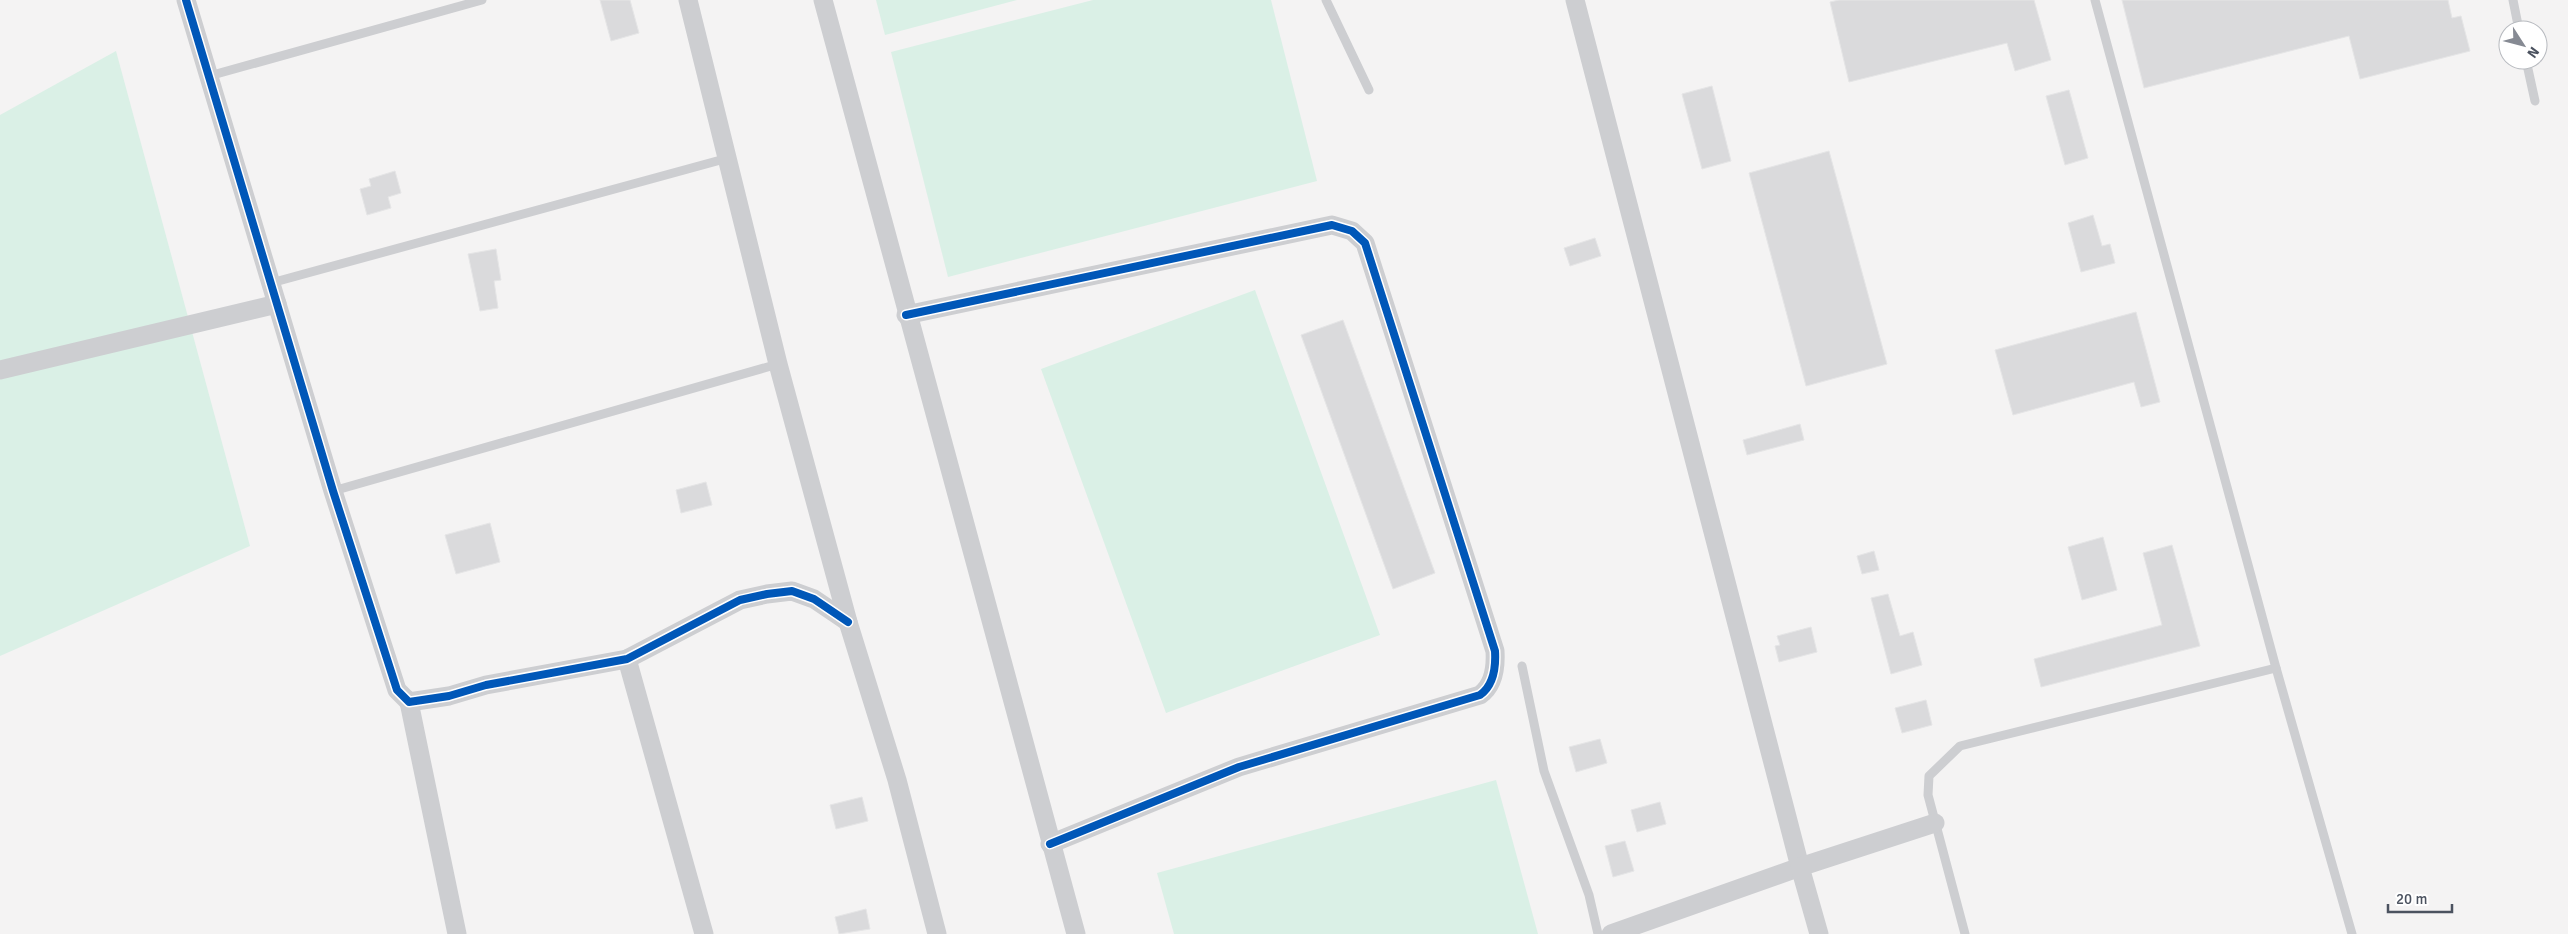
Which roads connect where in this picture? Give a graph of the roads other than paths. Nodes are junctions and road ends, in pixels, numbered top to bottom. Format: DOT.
graph roads {
  1 [pos="186,0"];
  2 [pos="482,0"];
  3 [pos="688,0"];
  4 [pos="822,0"];
  5 [pos="1326,0"];
  6 [pos="1575,0"];
  7 [pos="2095,0"];
  8 [pos="2513,0"];
  9 [pos="2517,20"];
  10 [pos="2528,70"];
  11 [pos="209,76"];
  12 [pos="1369,90"];
  13 [pos="2535,101"];
  14 [pos="728,158"];
  15 [pos="271,283"];
  16 [pos="277,304"];
  17 [pos="906,314"];
  18 [pos="778,364"];
  19 [pos="0,370"];
  20 [pos="333,491"];
  21 [pos="848,622"];
  22 [pos="627,659"];
  23 [pos="1522,666"];
  24 [pos="2276,668"];
  25 [pos="409,702"];
  26 [pos="1935,823"];
  27 [pos="1050,844"];
  28 [pos="1800,867"];
  29 [pos="457,934"];
  30 [pos="704,934"];
  31 [pos="937,934"];
  32 [pos="1076,934"];
  33 [pos="1598,934"];
  34 [pos="1611,934"];
  35 [pos="1819,934"];
  36 [pos="1965,934"];
  37 [pos="2352,934"];
  1 -- 11 [label="street"];
  2 -- 11 [label="lane"];
  3 -- 14 [label="street"];
  4 -- 17 [label="street"];
  5 -- 12 [label="lane"];
  6 -- 28 [label="street"];
  7 -- 24 [label="lane"];
  8 -- 9 [label="lane"];
  10 -- 13 [label="lane"];
  11 -- 15 [label="street"];
  14 -- 15 [label="lane"];
  14 -- 18 [label="street"];
  15 -- 16 [label="street"];
  16 -- 19 [label="street"];
  16 -- 20 [label="street"];
  17 -- 27 [label="street"];
  17 -- 27 [label="street"];
  18 -- 20 [label="lane"];
  18 -- 21 [label="street"];
  20 -- 25 [label="street"];
  21 -- 22 [label="street"];
  21 -- 31 [label="street"];
  22 -- 25 [label="street"];
  22 -- 30 [label="street"];
  23 -- 33 [label="lane"];
  24 -- 26 [label="lane"];
  24 -- 37 [label="lane"];
  25 -- 29 [label="street"];
  26 -- 28 [label="street"];
  26 -- 36 [label="lane"];
  27 -- 32 [label="street"];
  28 -- 34 [label="street"];
  28 -- 35 [label="street"];
}
